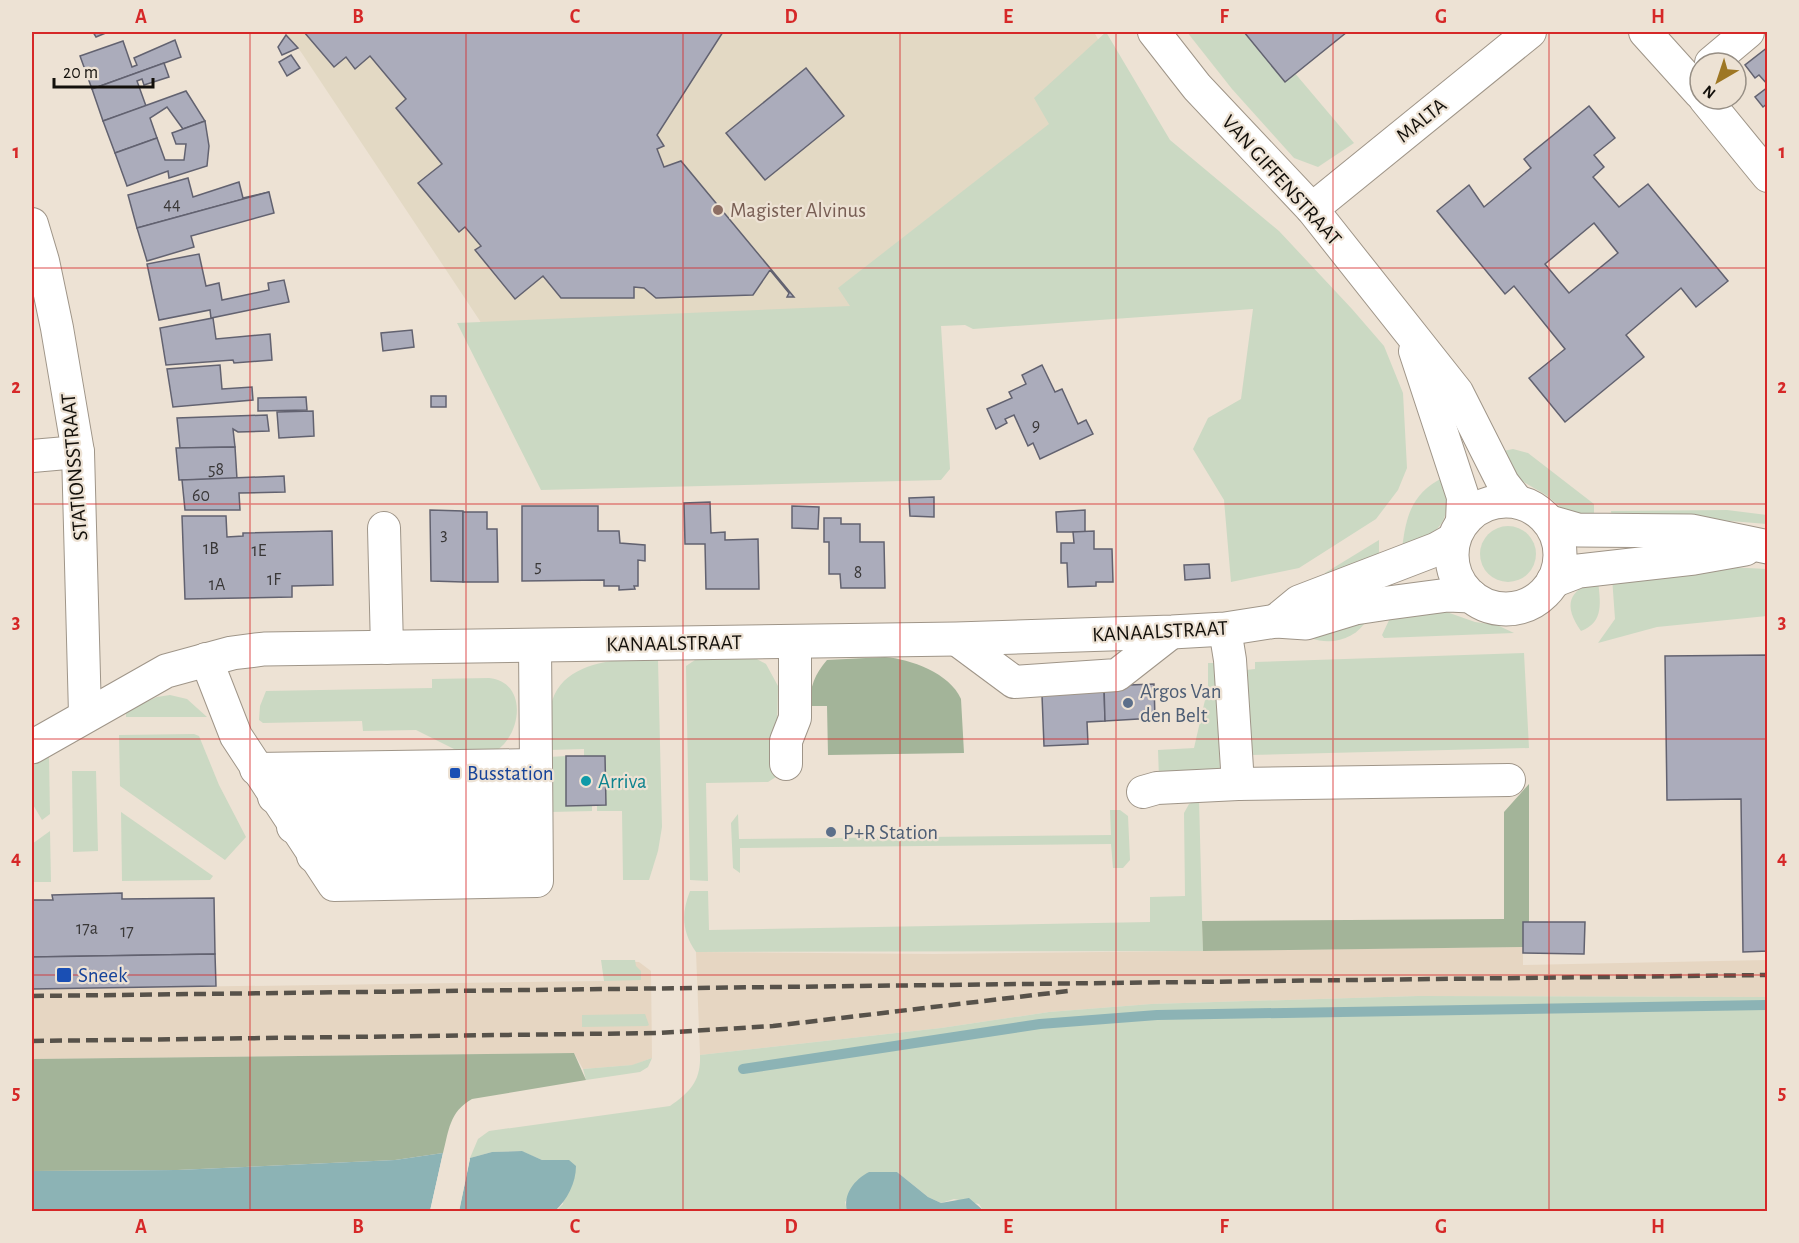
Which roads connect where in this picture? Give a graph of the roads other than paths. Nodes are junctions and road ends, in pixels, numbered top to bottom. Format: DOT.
graph roads {
  1 [pos="1154,32"];
  2 [pos="1530,32"];
  3 [pos="1645,32"];
  4 [pos="1742,33"];
  5 [pos="1727,51"];
  6 [pos="1688,70"];
  7 [pos="1721,111"];
  8 [pos="1767,176"];
  9 [pos="1312,209"];
  10 [pos="32,224"];
  11 [pos="1408,331"];
  12 [pos="78,453"];
  13 [pos="32,456"];
  14 [pos="1517,501"];
  15 [pos="1550,522"];
  16 [pos="384,528"];
  17 [pos="1458,530"];
  18 [pos="1763,547"];
  19 [pos="1553,581"];
  20 [pos="1471,596"];
  21 [pos="1276,621"];
  22 [pos="1225,629"];
  23 [pos="1172,632"];
  24 [pos="956,639"];
  25 [pos="795,641"];
  26 [pos="535,646"];
  27 [pos="387,648"];
  28 [pos="206,659"];
  29 [pos="85,714"];
  30 [pos="795,741"];
  31 [pos="32,747"];
  32 [pos="256,769"];
  33 [pos="1509,780"];
  34 [pos="1238,784"];
  35 [pos="1143,792"];
  36 [pos="274,797"];
  37 [pos="535,809"];
  38 [pos="293,827"];
  1 -- 9 [label="street, VAN GIFFENSTRAAT"];
  2 -- 9 [label="street, MALTA"];
  3 -- 6 [label="street"];
  4 -- 5 [label="street"];
  7 -- 8 [label="street"];
  9 -- 11 [label="street, VAN GIFFENSTRAAT"];
  10 -- 12 [label="street, STATIONSSTRAAT"];
  11 -- 14 [label="street, VAN GIFFENSTRAAT"];
  11 -- 17 [label="street, VAN GIFFENSTRAAT"];
  12 -- 13 [label="street"];
  12 -- 29 [label="street, STATIONSSTRAAT"];
  14 -- 15 [label="main road"];
  14 -- 17 [label="main road"];
  15 -- 18 [label="main road"];
  15 -- 19 [label="main road"];
  16 -- 27 [label="street"];
  17 -- 20 [label="main road"];
  17 -- 21 [label="main road"];
  18 -- 19 [label="main road"];
  19 -- 20 [label="main road"];
  20 -- 21 [label="main road, KANAALSTRAAT"];
  21 -- 22 [label="main road, KANAALSTRAAT"];
  22 -- 23 [label="main road, KANAALSTRAAT"];
  22 -- 34 [label="street"];
  23 -- 24 [label="main road, KANAALSTRAAT"];
  23 -- 24 [label="street"];
  24 -- 25 [label="main road, KANAALSTRAAT"];
  25 -- 26 [label="main road, KANAALSTRAAT"];
  25 -- 30 [label="street"];
  26 -- 27 [label="main road, KANAALSTRAAT"];
  26 -- 37 [label="street"];
  27 -- 28 [label="main road, KANAALSTRAAT"];
  28 -- 29 [label="main road, KANAALSTRAAT"];
  28 -- 32 [label="street"];
  29 -- 31 [label="main road, KANAALSTRAAT"];
  32 -- 36 [label="street"];
  32 -- 37 [label="street"];
  33 -- 34 [label="street"];
  34 -- 35 [label="street"];
  36 -- 37 [label="street"];
  36 -- 38 [label="street"];
  37 -- 38 [label="street"];
  37 -- 38 [label="street"];
}
